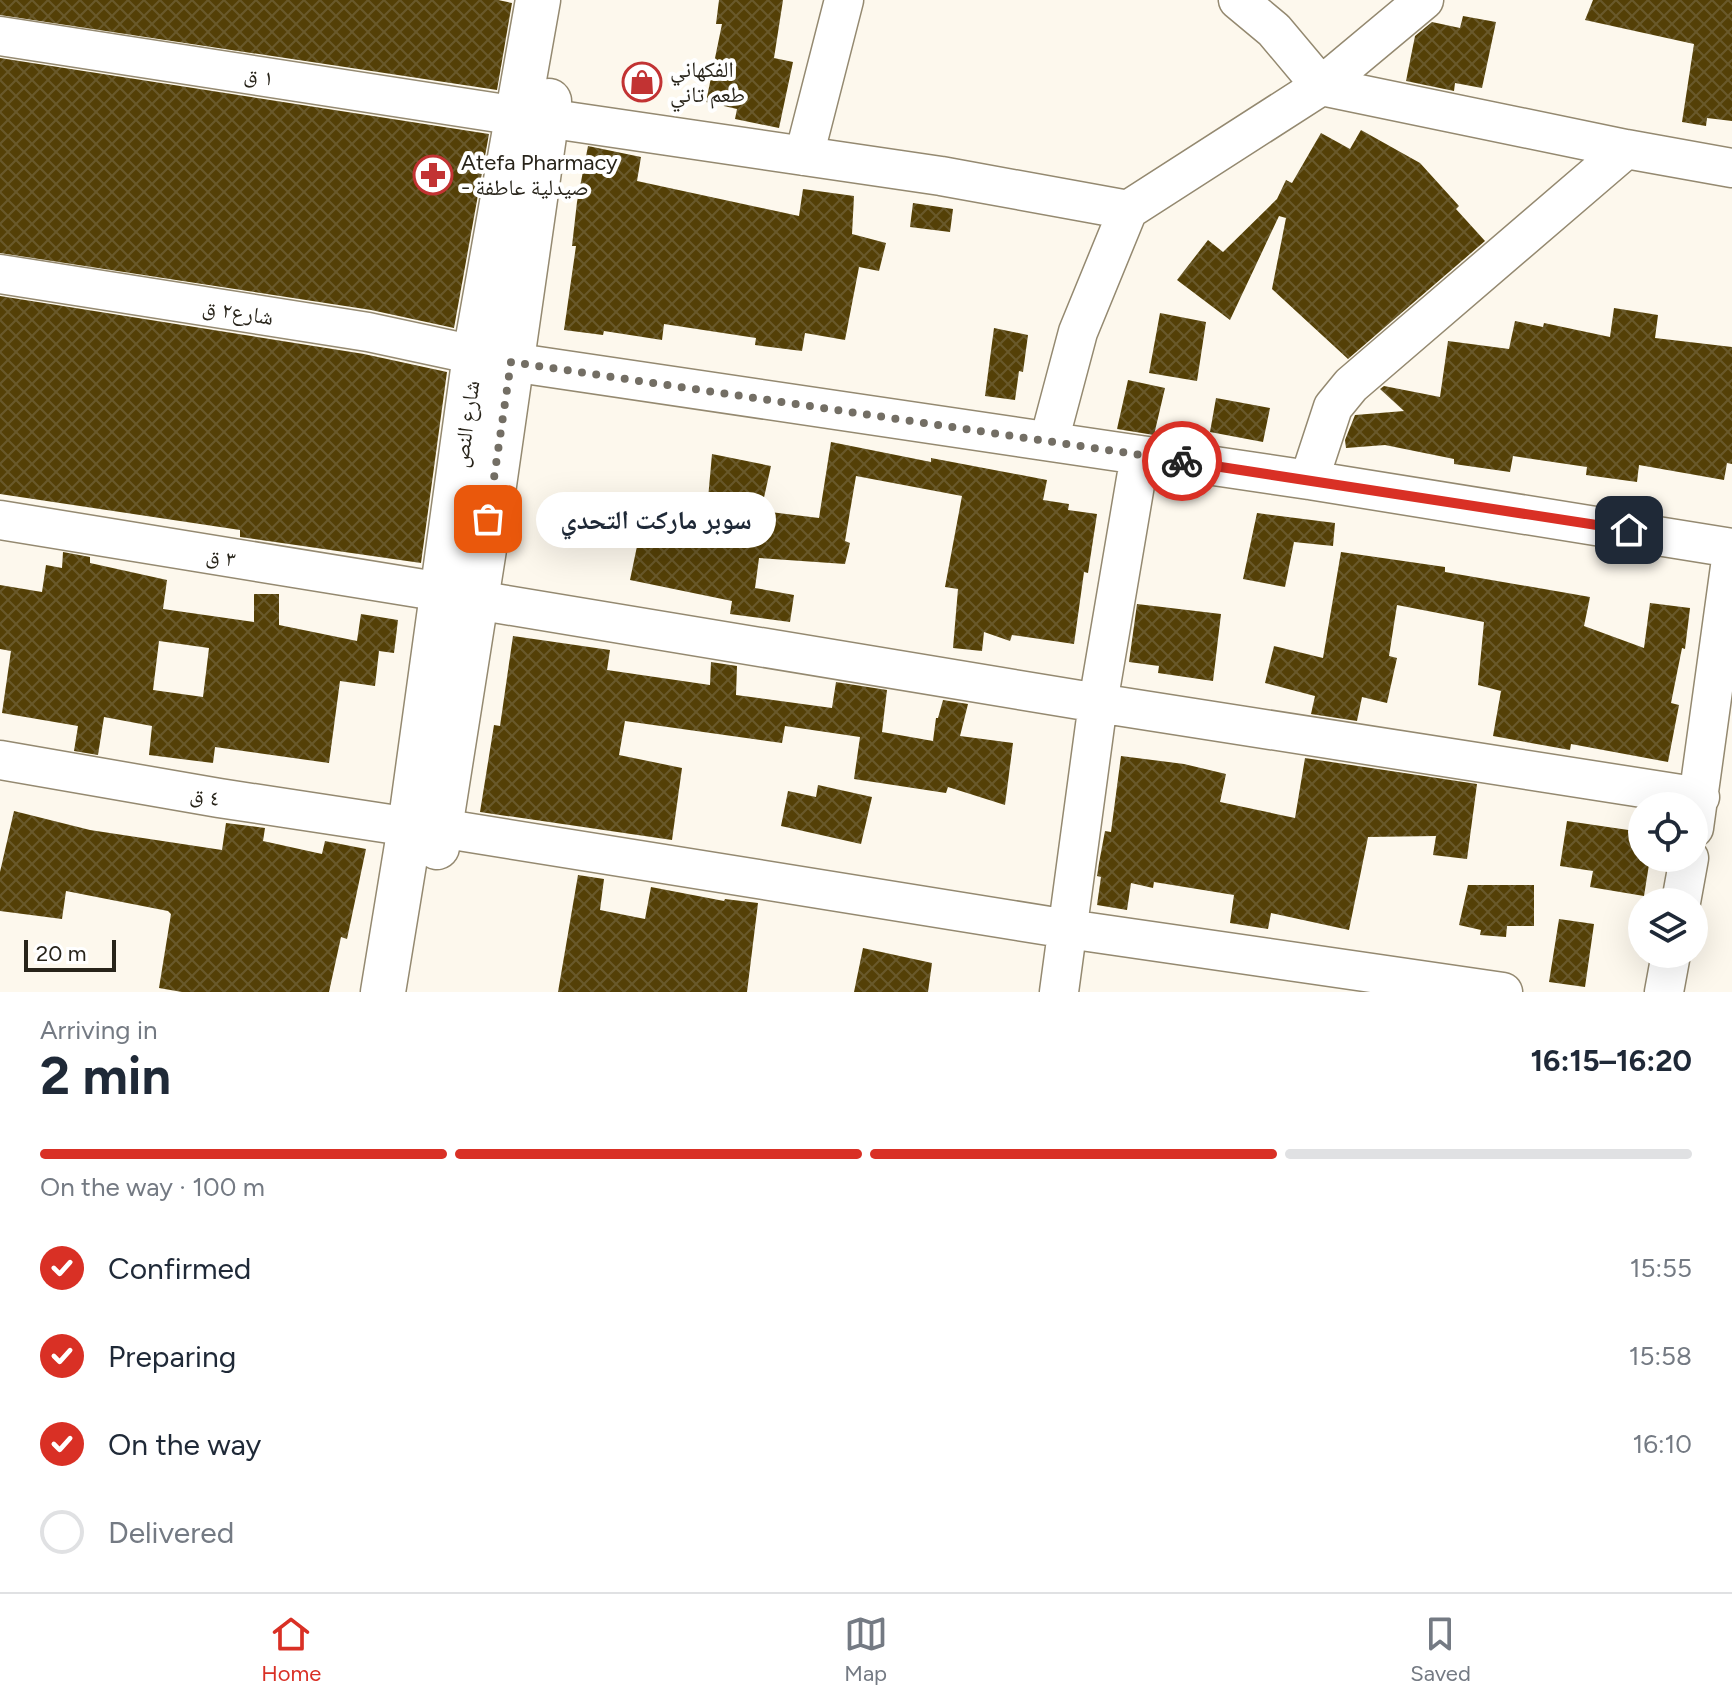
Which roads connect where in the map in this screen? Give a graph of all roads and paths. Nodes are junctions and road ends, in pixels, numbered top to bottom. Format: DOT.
graph roads {
  1 [pos="538,0"];
  2 [pos="565,0"];
  3 [pos="844,0"];
  4 [pos="1238,0"];
  5 [pos="1424,0"];
  6 [pos="0,36"];
  7 [pos="1321,86"];
  8 [pos="532,117"];
  9 [pos="1626,149"];
  10 [pos="804,156"];
  11 [pos="1732,168"];
  12 [pos="1128,210"];
  13 [pos="0,274"];
  14 [pos="493,358"];
  15 [pos="1049,441"];
  16 [pos="1140,455"];
  17 [pos="1309,480"];
  18 [pos="0,520"];
  19 [pos="1732,550"];
  20 [pos="459,596"];
  21 [pos="1098,703"];
  22 [pos="0,760"];
  23 [pos="1700,792"];
  24 [pos="1628,799"];
  25 [pos="425,828"];
  26 [pos="1068,929"];
  27 [pos="1668,968"];
  28 [pos="383,992"];
  29 [pos="414,992"];
  30 [pos="1059,992"];
  31 [pos="1503,992"];
  32 [pos="1664,992"];
  1 -- 8 [label="main road, شارع النص"];
  2 -- 8 [label="main road, شارع النص"];
  3 -- 10 [label="street"];
  4 -- 7 [label="street"];
  5 -- 7 [label="street"];
  6 -- 8 [label="street, ١ ق"];
  7 -- 9 [label="street"];
  7 -- 12 [label="street"];
  8 -- 10 [label="street, ١ ق"];
  8 -- 14 [label="main road, شارع النص"];
  9 -- 11 [label="street"];
  9 -- 17 [label="street"];
  10 -- 12 [label="street, ١ ق"];
  12 -- 15 [label="street"];
  13 -- 14 [label="street, شارع٢ ق"];
  14 -- 15 [label="street, شارع٢ ق"];
  14 -- 20 [label="main road, شارع النص"];
  15 -- 16 [label="street, شارع٢ ق"];
  16 -- 17 [label="street, شارع٢ ق"];
  16 -- 21 [label="street"];
  17 -- 19 [label="street, شارع٢ ق"];
  18 -- 20 [label="street, ٣ ق"];
  19 -- 23 [label="street"];
  20 -- 21 [label="street, ٣ ق"];
  20 -- 25 [label="main road, شارع النص"];
  21 -- 24 [label="street, ٣ ق"];
  21 -- 26 [label="street"];
  22 -- 25 [label="street, ٤ ق"];
  25 -- 26 [label="street, ٤ ق"];
  25 -- 28 [label="main road, شارع النص"];
  25 -- 29 [label="main road, شارع النص"];
  26 -- 30 [label="street"];
  26 -- 31 [label="street, ٤ ق"];
  27 -- 32 [label="street"];
}
